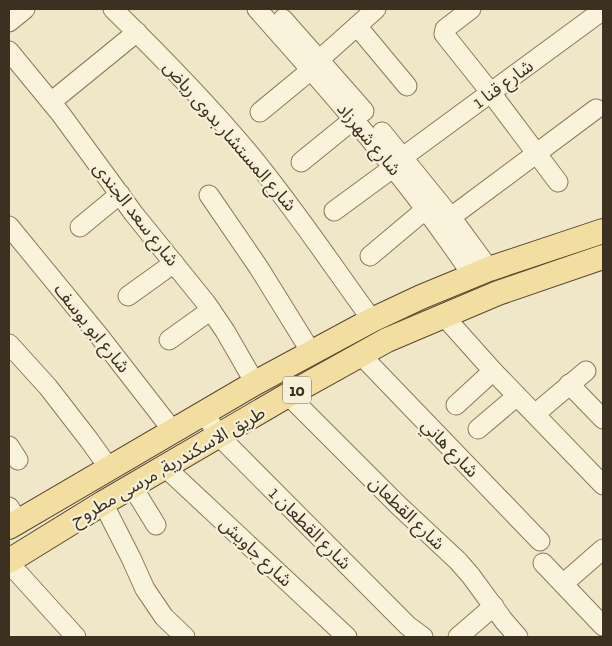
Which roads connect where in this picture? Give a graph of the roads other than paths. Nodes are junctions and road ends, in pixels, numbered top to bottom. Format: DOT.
graph roads {
  1 [pos="25,9"];
  2 [pos="113,9"];
  3 [pos="258,9"];
  4 [pos="274,9"];
  5 [pos="376,9"];
  6 [pos="471,9"];
  7 [pos="596,17"];
  8 [pos="9,22"];
  9 [pos="357,26"];
  10 [pos="137,32"];
  11 [pos="9,51"];
  12 [pos="316,65"];
  13 [pos="407,86"];
  14 [pos="491,93"];
  15 [pos="50,102"];
  16 [pos="596,109"];
  17 [pos="260,112"];
  18 [pos="354,119"];
  19 [pos="536,154"];
  20 [pos="301,162"];
  21 [pos="398,162"];
  22 [pos="558,182"];
  23 [pos="120,194"];
  24 [pos="209,195"];
  25 [pos="426,209"];
  26 [pos="334,211"];
  27 [pos="451,217"];
  28 [pos="9,226"];
  29 [pos="80,227"];
  30 [pos="603,231"];
  31 [pos="370,256"];
  32 [pos="603,257"];
  33 [pos="174,263"];
  34 [pos="480,272"];
  35 [pos="128,296"];
  36 [pos="211,310"];
  37 [pos="443,316"];
  38 [pos="372,320"];
  39 [pos="169,340"];
  40 [pos="9,344"];
  41 [pos="311,352"];
  42 [pos="360,354"];
  43 [pos="15,364"];
  44 [pos="493,371"];
  45 [pos="586,371"];
  46 [pos="255,383"];
  47 [pos="569,384"];
  48 [pos="288,395"];
  49 [pos="517,396"];
  50 [pos="456,405"];
  51 [pos="204,412"];
  52 [pos="535,414"];
  53 [pos="603,419"];
  54 [pos="478,429"];
  55 [pos="173,431"];
  56 [pos="218,436"];
  57 [pos="165,467"];
  58 [pos="109,468"];
  59 [pos="603,485"];
  60 [pos="132,486"];
  61 [pos="103,503"];
  62 [pos="12,518"];
  63 [pos="156,525"];
  64 [pos="540,541"];
  65 [pos="603,549"];
  66 [pos="9,562"];
  67 [pos="543,563"];
  68 [pos="563,584"];
  69 [pos="494,606"];
  70 [pos="603,626"];
  71 [pos="75,637"];
  72 [pos="185,637"];
  73 [pos="347,637"];
  74 [pos="423,637"];
  75 [pos="458,637"];
  76 [pos="518,637"];
  1 -- 8 [label="street"];
  2 -- 10 [label="street, شارع المستشار بدوى رياض"];
  3 -- 12 [label="street, شارع شهرزاد"];
  4 -- 12 [label="street, شارع شهرزاد"];
  5 -- 9 [label="street"];
  6 -- 14 [label="street"];
  7 -- 14 [label="street, شارع قنا 1"];
  9 -- 12 [label="street"];
  9 -- 13 [label="street"];
  10 -- 15 [label="street"];
  10 -- 38 [label="street, شارع المستشار بدوى رياض"];
  11 -- 15 [label="street, شارع سعد الجندى"];
  12 -- 17 [label="street"];
  12 -- 18 [label="street, شارع شهرزاد"];
  12 -- 21 [label="street, شارع شهرزاد"];
  14 -- 19 [label="street"];
  14 -- 21 [label="street, شارع قنا 1"];
  15 -- 23 [label="street, شارع سعد الجندى"];
  16 -- 19 [label="street"];
  18 -- 20 [label="street"];
  18 -- 21 [label="street, شارع شهرزاد"];
  19 -- 22 [label="street"];
  19 -- 27 [label="street"];
  21 -- 25 [label="street, شارع شهرزاد"];
  21 -- 26 [label="street, شارع قنا 1"];
  21 -- 27 [label="street, شارع شهرزاد"];
  23 -- 29 [label="street"];
  23 -- 33 [label="street, شارع سعد الجندى"];
  24 -- 41 [label="street"];
  25 -- 31 [label="street"];
  25 -- 34 [label="street, شارع شهرزاد"];
  27 -- 34 [label="street, شارع شهرزاد"];
  28 -- 55 [label="street, شارع ابو يوسف"];
  30 -- 34 [label="main road, طريق الاسكندرية, مرسى مطروح / 10"];
  32 -- 37 [label="main road, طريق الاسكندرية, مرسى مطروح / 10"];
  33 -- 35 [label="street"];
  33 -- 36 [label="street, شارع سعد الجندى"];
  34 -- 38 [label="main road, طريق الاسكندرية, مرسى مطروح / 10"];
  36 -- 39 [label="street"];
  36 -- 46 [label="street, شارع سعد الجندى"];
  37 -- 42 [label="main road, طريق الاسكندرية, مرسى مطروح / 10"];
  37 -- 44 [label="street"];
  38 -- 41 [label="main road, طريق الاسكندرية, مرسى مطروح / 10"];
  40 -- 43 [label="street"];
  41 -- 46 [label="main road, طريق الاسكندرية, مرسى مطروح / 10"];
  42 -- 48 [label="main road, طريق الاسكندرية, مرسى مطروح / 10"];
  42 -- 64 [label="street, شارع هاني"];
  43 -- 58 [label="street"];
  44 -- 49 [label="street"];
  44 -- 50 [label="street"];
  45 -- 47 [label="street"];
  46 -- 51 [label="main road, طريق الاسكندرية, مرسى مطروح / 10"];
  47 -- 52 [label="street"];
  47 -- 53 [label="street"];
  48 -- 56 [label="main road, طريق الاسكندرية, مرسى مطروح / 10"];
  48 -- 69 [label="street, شارع القطعان"];
  49 -- 52 [label="street"];
  49 -- 54 [label="street"];
  51 -- 55 [label="main road, طريق الاسكندرية, مرسى مطروح / 10"];
  51 -- 56 [label="street, شارع القطعان 1"];
  52 -- 59 [label="street"];
  55 -- 58 [label="main road, طريق الاسكندرية, مرسى مطروح / 10"];
  56 -- 57 [label="main road, طريق الاسكندرية, مرسى مطروح / 10"];
  56 -- 74 [label="street, شارع القطعان 1"];
  57 -- 60 [label="main road, طريق الاسكندرية, مرسى مطروح / 10"];
  57 -- 73 [label="street, شارع جاويش"];
  58 -- 62 [label="main road, طريق الاسكندرية, مرسى مطروح / 10"];
  60 -- 61 [label="main road, طريق الاسكندرية, مرسى مطروح / 10"];
  60 -- 63 [label="street"];
  61 -- 66 [label="main road, طريق الاسكندرية, مرسى مطروح / 10"];
  61 -- 72 [label="street"];
  65 -- 68 [label="street"];
  66 -- 71 [label="street"];
  67 -- 68 [label="street"];
  68 -- 70 [label="street"];
  69 -- 75 [label="street"];
  69 -- 76 [label="street, شارع القطعان"];
}
